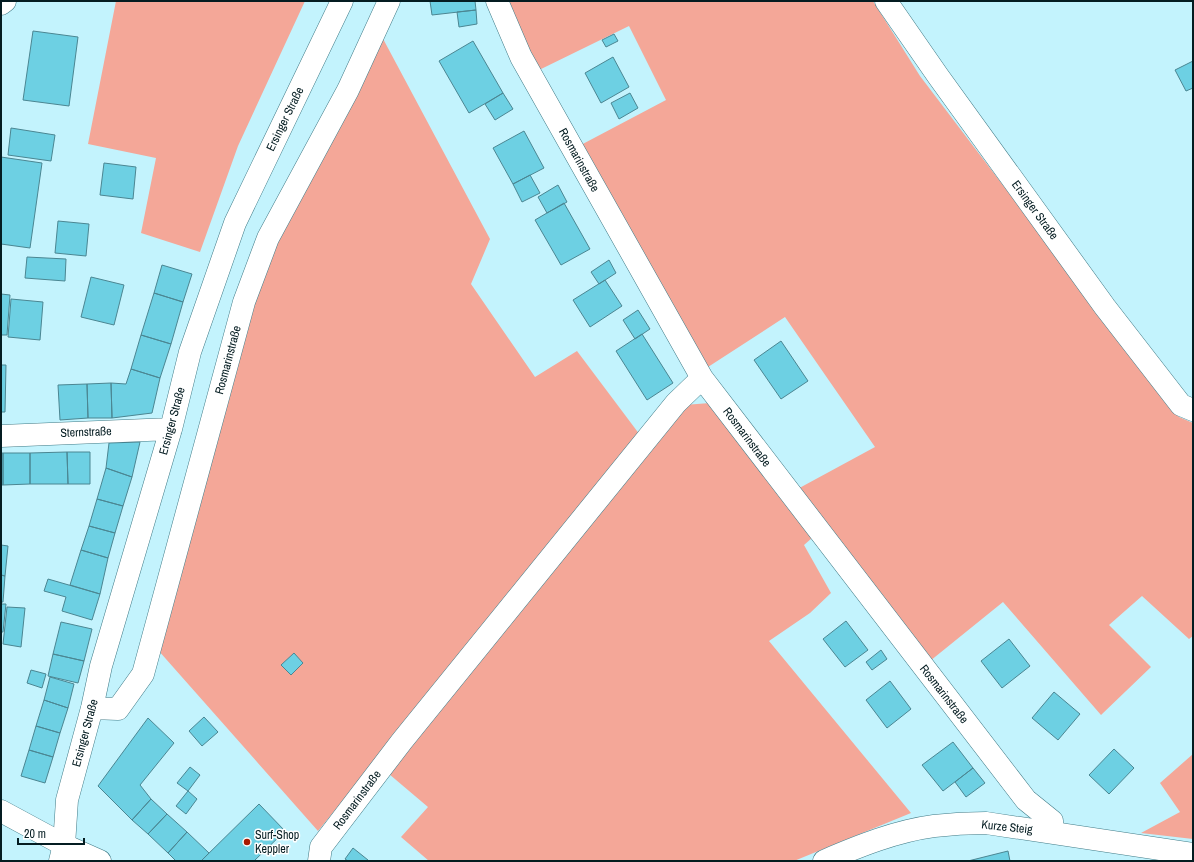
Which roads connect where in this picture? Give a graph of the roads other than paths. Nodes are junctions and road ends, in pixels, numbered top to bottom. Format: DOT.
graph roads {
  1 [pos="5,1"];
  2 [pos="342,1"];
  3 [pos="389,1"];
  4 [pos="498,1"];
  5 [pos="886,1"];
  6 [pos="1,4"];
  7 [pos="702,378"];
  8 [pos="1193,410"];
  9 [pos="171,429"];
  10 [pos="1,436"];
  11 [pos="92,708"];
  12 [pos="1,811"];
  13 [pos="1054,832"];
  14 [pos="62,853"];
  15 [pos="1193,854"];
  16 [pos="100,861"];
  17 [pos="319,861"];
  18 [pos="824,861"];
  1 -- 6 [label="street"];
  2 -- 9 [label="street, Ersinger Straße"];
  3 -- 11 [label="street, Rosmarinstraße"];
  4 -- 7 [label="street, Rosmarinstraße"];
  5 -- 8 [label="street, Ersinger Straße"];
  7 -- 13 [label="street, Rosmarinstraße"];
  7 -- 17 [label="street, Rosmarinstraße"];
  9 -- 10 [label="street, Sternstraße"];
  9 -- 11 [label="street, Ersinger Straße"];
  11 -- 14 [label="street, Ersinger Straße"];
  12 -- 14 [label="street"];
  13 -- 15 [label="street, Kurze Steig"];
  13 -- 18 [label="street, Kurze Steig"];
  14 -- 16 [label="street"];
}
